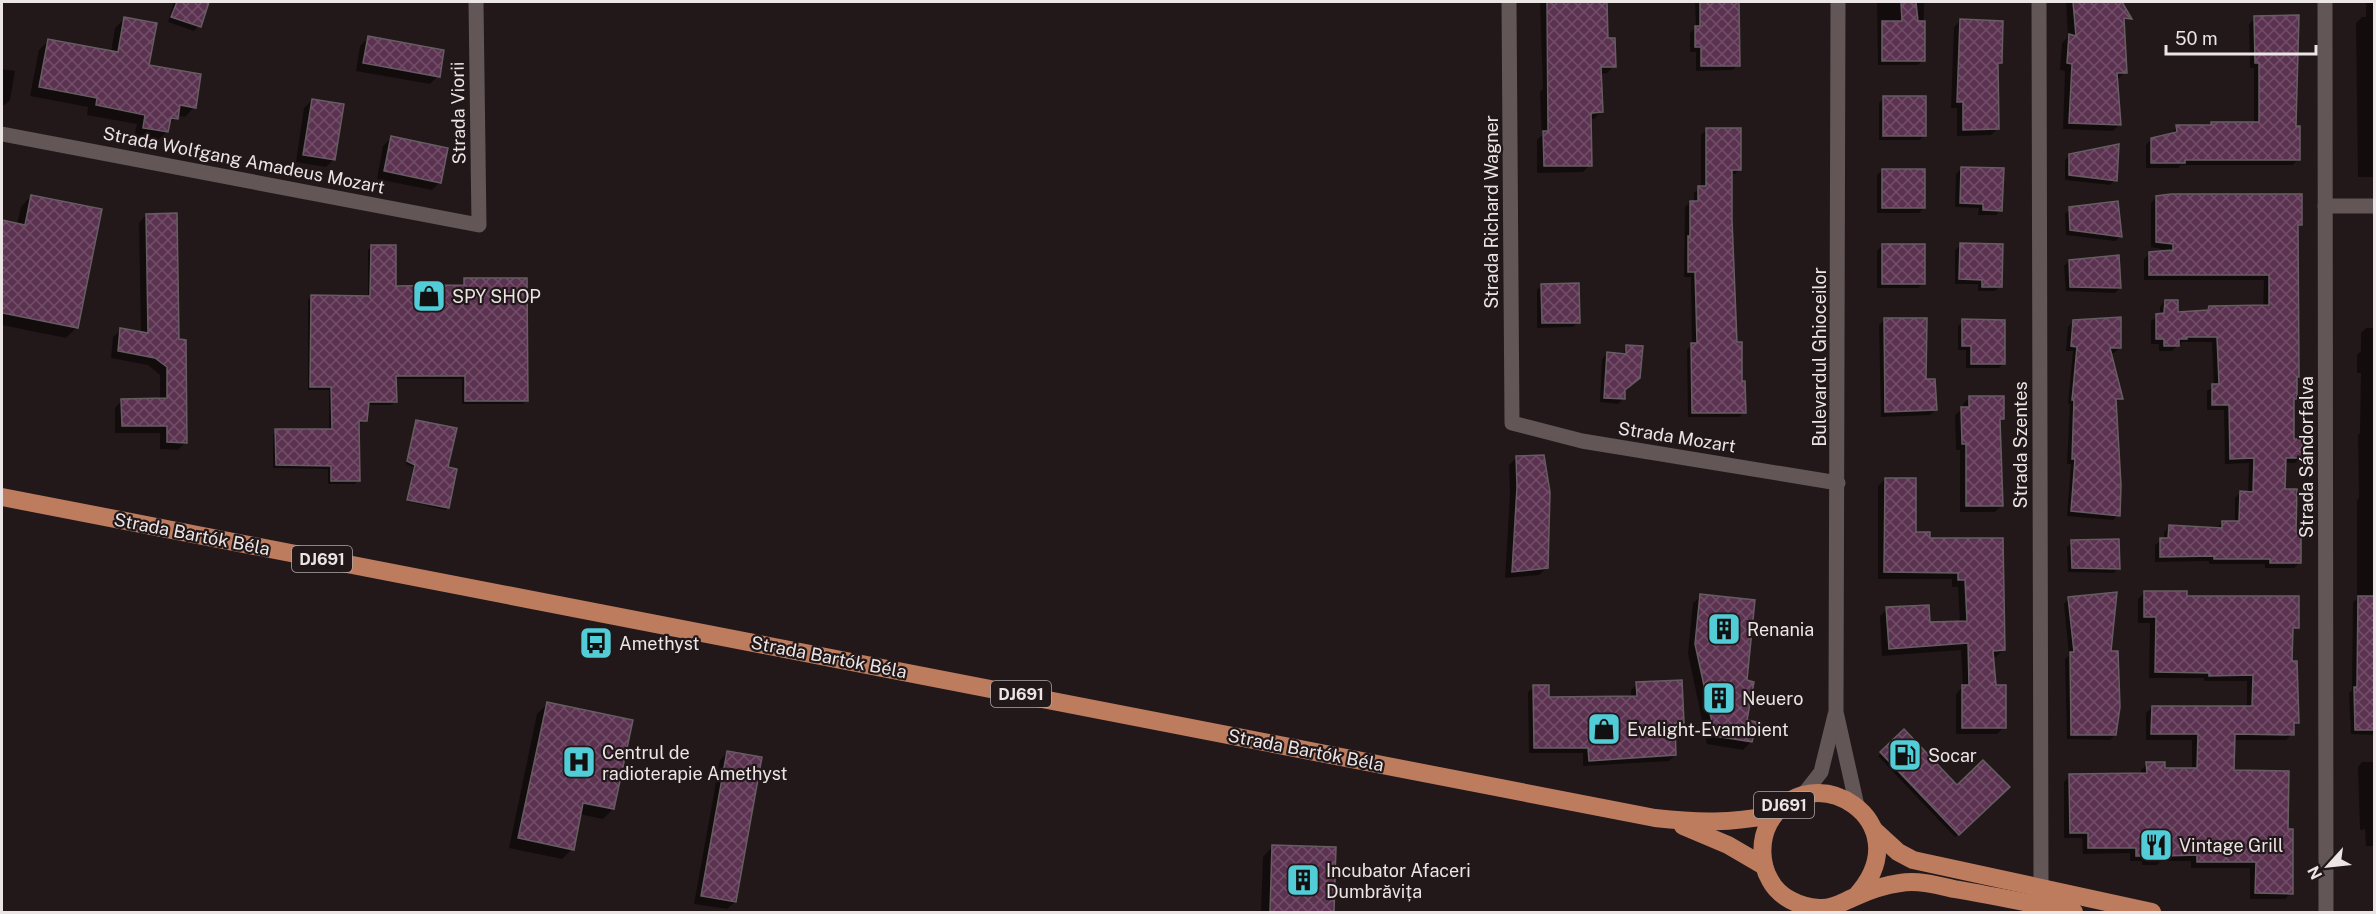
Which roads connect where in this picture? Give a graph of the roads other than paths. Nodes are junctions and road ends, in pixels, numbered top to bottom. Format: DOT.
graph roads {
  1 [pos="476,2"];
  2 [pos="1509,2"];
  3 [pos="1838,2"];
  4 [pos="2039,2"];
  5 [pos="2325,2"];
  6 [pos="2,134"];
  7 [pos="2325,206"];
  8 [pos="2374,206"];
  9 [pos="479,225"];
  10 [pos="1512,423"];
  11 [pos="1838,483"];
  12 [pos="2,497"];
  13 [pos="1836,712"];
  14 [pos="1803,795"];
  15 [pos="1857,806"];
  16 [pos="1774,815"];
  17 [pos="1655,818"];
  18 [pos="1874,830"];
  19 [pos="1764,866"];
  20 [pos="2041,887"];
  21 [pos="1781,894"];
  22 [pos="1844,904"];
  23 [pos="1792,912"];
  24 [pos="2074,912"];
  25 [pos="2152,912"];
  26 [pos="2325,912"];
  1 -- 9 [label="street, Strada Viorii"];
  2 -- 10 [label="street, Strada Richard Wagner"];
  3 -- 11 [label="street, Bulevardul Ghioceilor"];
  4 -- 20 [label="street, Strada Szentes"];
  5 -- 7 [label="street, Strada Sándorfalva"];
  6 -- 9 [label="street, Strada Wolfgang Amadeus Mozart"];
  7 -- 8 [label="street"];
  7 -- 26 [label="street, Strada Sándorfalva"];
  10 -- 11 [label="street, Strada Mozart"];
  11 -- 13 [label="street, Bulevardul Ghioceilor"];
  12 -- 17 [label="main road, Strada Bartók Béla / DJ691"];
  13 -- 14 [label="street, Bulevardul Ghioceilor"];
  13 -- 15 [label="street, Bulevardul Ghioceilor"];
  14 -- 15 [label="main road, DJ691"];
  14 -- 16 [label="main road, DJ691"];
  15 -- 18 [label="main road"];
  16 -- 17 [label="main road, Strada Bartók Béla / DJ691"];
  16 -- 19 [label="main road, DJ691"];
  17 -- 19 [label="main road, Strada Bartók Béla / DJ691"];
  18 -- 20 [label="main road"];
  18 -- 22 [label="main road"];
  19 -- 21 [label="main road, DJ691"];
  20 -- 25 [label="main road"];
  21 -- 22 [label="main road"];
  21 -- 23 [label="street"];
  22 -- 24 [label="main road"];
}
